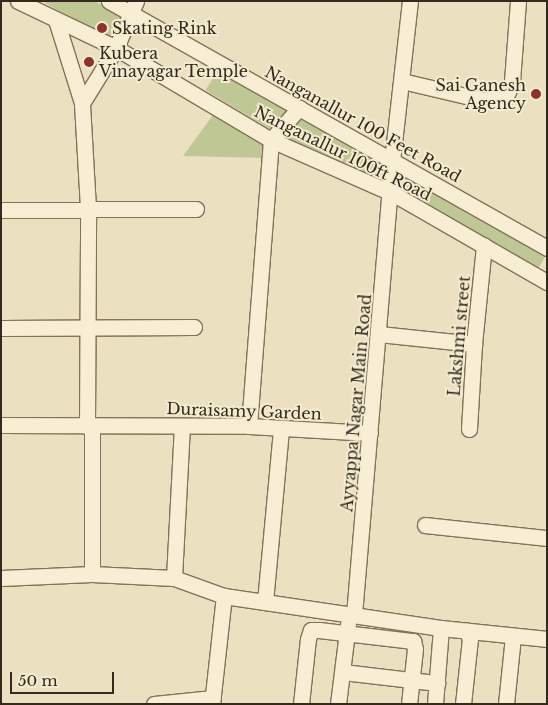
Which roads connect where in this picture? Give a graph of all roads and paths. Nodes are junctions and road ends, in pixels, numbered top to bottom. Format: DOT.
graph roads {
  1 [pos="18,1"];
  2 [pos="109,1"];
  3 [pos="410,1"];
  4 [pos="518,1"];
  5 [pos="133,7"];
  6 [pos="56,20"];
  7 [pos="116,48"];
  8 [pos="402,81"];
  9 [pos="82,103"];
  10 [pos="299,108"];
  11 [pos="271,140"];
  12 [pos="392,160"];
  13 [pos="392,193"];
  14 [pos="88,208"];
  15 [pos="196,209"];
  16 [pos="1,210"];
  17 [pos="484,246"];
  18 [pos="547,248"];
  19 [pos="547,282"];
  20 [pos="194,327"];
  21 [pos="1,328"];
  22 [pos="86,328"];
  23 [pos="379,334"];
  24 [pos="474,344"];
  25 [pos="1,425"];
  26 [pos="182,426"];
  27 [pos="249,426"];
  28 [pos="90,427"];
  29 [pos="280,428"];
  30 [pos="469,429"];
  31 [pos="370,433"];
  32 [pos="425,526"];
  33 [pos="547,538"];
  34 [pos="92,574"];
  35 [pos="1,578"];
  36 [pos="174,578"];
  37 [pos="224,596"];
  38 [pos="265,602"];
  39 [pos="352,615"];
  40 [pos="441,628"];
  41 [pos="468,631"];
  42 [pos="347,633"];
  43 [pos="513,636"];
  44 [pos="547,639"];
  45 [pos="342,672"];
  46 [pos="411,680"];
  47 [pos="437,683"];
  48 [pos="213,701"];
  49 [pos="154,704"];
  50 [pos="301,704"];
  51 [pos="338,704"];
  52 [pos="409,704"];
  53 [pos="435,704"];
  54 [pos="463,704"];
  55 [pos="506,704"];
  1 -- 6 [label="street, Nanganallur 100ft Road"];
  2 -- 5 [label="street, Nanganallur 100 Feet Road"];
  3 -- 8 [label="street, Ayyappa Nagar Main Road"];
  4 -- 8 [label="street"];
  5 -- 7 [label="street"];
  5 -- 10 [label="street, Nanganallur 100 Feet Road"];
  6 -- 7 [label="street, Nanganallur 100ft Road"];
  6 -- 9 [label="street"];
  7 -- 9 [label="street"];
  7 -- 11 [label="street, Nanganallur 100ft Road"];
  8 -- 12 [label="street, Ayyappa Nagar Main Road"];
  9 -- 14 [label="street"];
  10 -- 11 [label="street"];
  10 -- 12 [label="street, Nanganallur 100 Feet Road"];
  11 -- 13 [label="street, Nanganallur 100ft Road"];
  11 -- 27 [label="street"];
  12 -- 13 [label="street, Ayyappa Nagar Main Road"];
  12 -- 18 [label="street, Nanganallur 100 Feet Road"];
  13 -- 17 [label="street, Nanganallur 100ft Road"];
  13 -- 23 [label="street, Ayyappa Nagar Main Road"];
  14 -- 15 [label="street"];
  14 -- 16 [label="street"];
  14 -- 22 [label="street"];
  17 -- 19 [label="street, Nanganallur 100ft Road"];
  17 -- 24 [label="street, Lakshmi street"];
  20 -- 22 [label="street"];
  21 -- 22 [label="street"];
  22 -- 28 [label="street"];
  23 -- 24 [label="street"];
  23 -- 31 [label="street, Ayyappa Nagar Main Road"];
  24 -- 30 [label="street, Lakshmi street"];
  25 -- 28 [label="street, Duraisamy Garden"];
  26 -- 27 [label="street, Duraisamy Garden"];
  26 -- 28 [label="street, Duraisamy Garden"];
  26 -- 36 [label="street"];
  27 -- 29 [label="street, Duraisamy Garden"];
  28 -- 34 [label="street"];
  29 -- 31 [label="street, Duraisamy Garden"];
  29 -- 38 [label="street"];
  31 -- 39 [label="street, Ayyappa Nagar Main Road"];
  32 -- 33 [label="street"];
  34 -- 35 [label="street"];
  34 -- 36 [label="street"];
  36 -- 37 [label="street"];
  37 -- 38 [label="street"];
  37 -- 48 [label="street"];
  38 -- 39 [label="street"];
  39 -- 40 [label="street"];
  39 -- 42 [label="street, Ayyappa Nagar Main Road"];
  40 -- 41 [label="street"];
  40 -- 47 [label="street"];
  41 -- 43 [label="street"];
  41 -- 54 [label="street"];
  42 -- 45 [label="street, Ayyappa Nagar Main Road"];
  42 -- 46 [label="street"];
  42 -- 50 [label="street"];
  43 -- 44 [label="street"];
  43 -- 55 [label="street"];
  45 -- 46 [label="street"];
  45 -- 51 [label="street, Ayyappa Nagar Main Road"];
  46 -- 47 [label="street"];
  46 -- 52 [label="street"];
  47 -- 53 [label="street"];
  48 -- 49 [label="street"];
}
